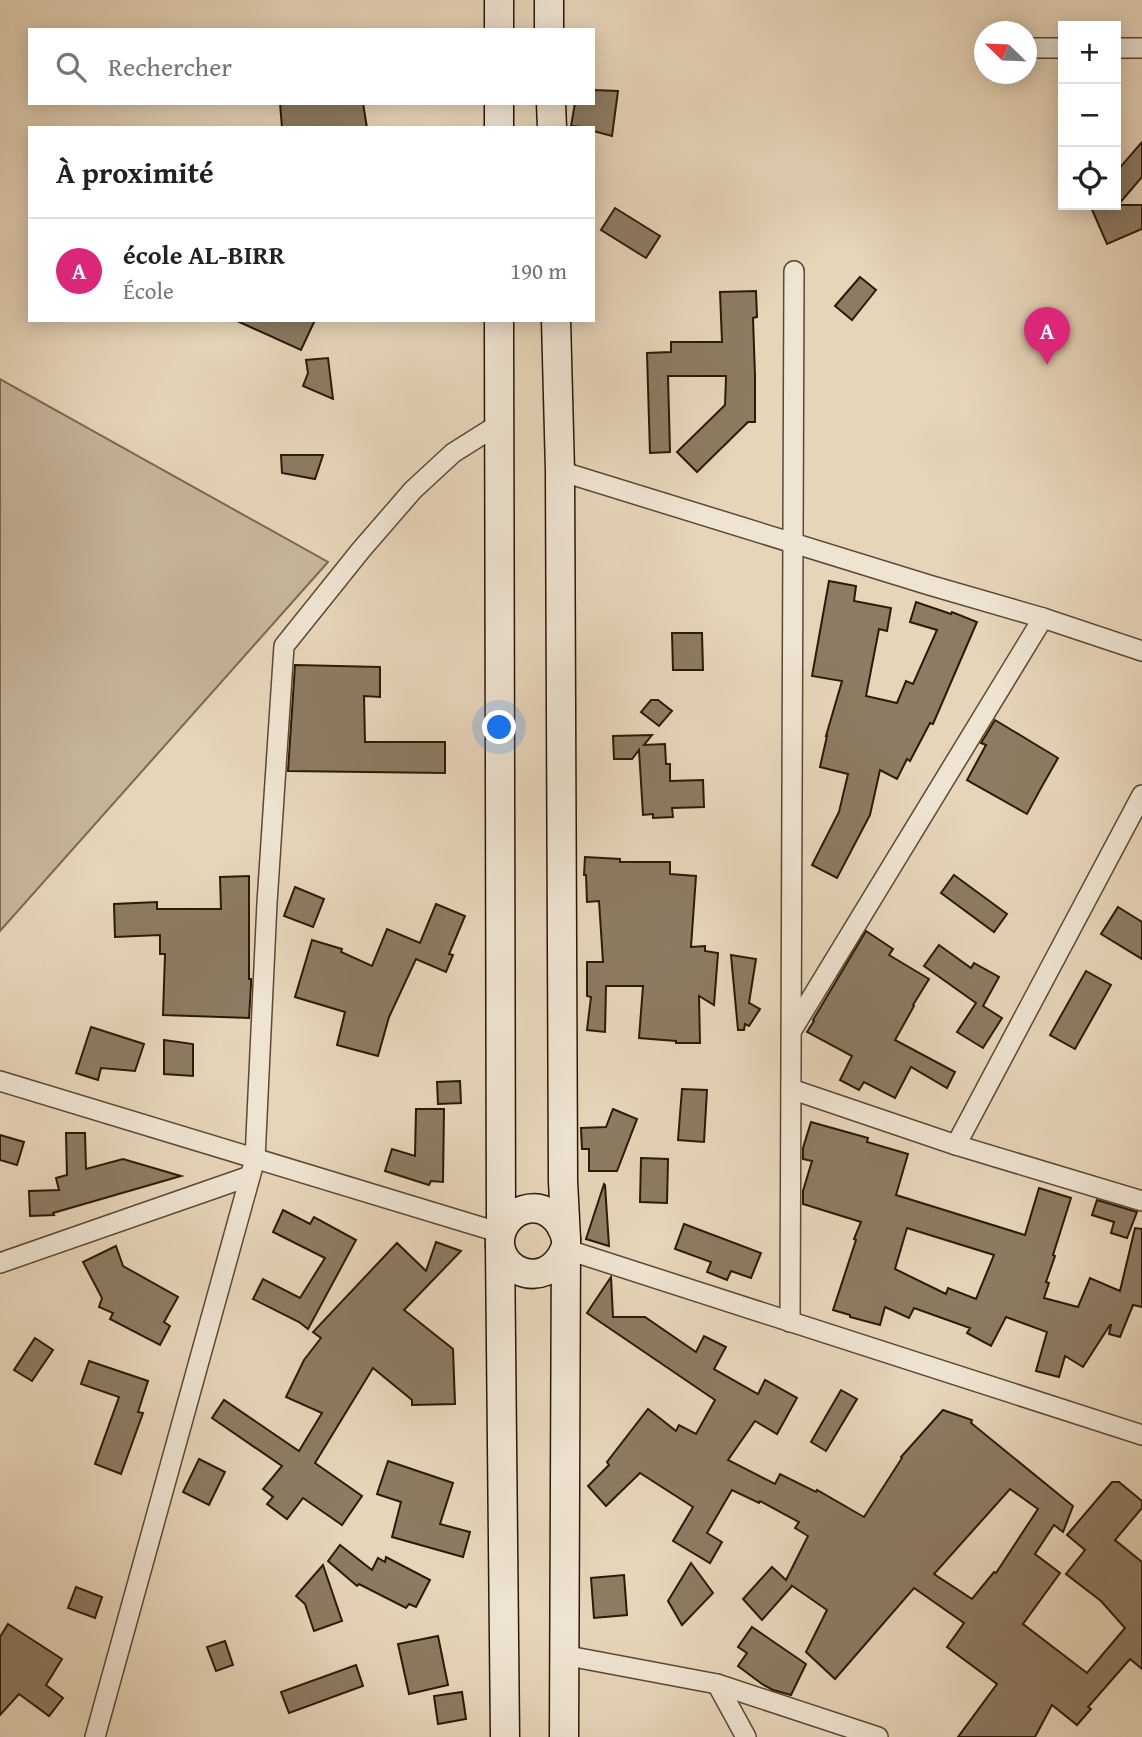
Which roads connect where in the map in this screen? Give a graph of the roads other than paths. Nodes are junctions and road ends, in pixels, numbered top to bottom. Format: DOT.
graph roads {
  1 [pos="499,0"];
  2 [pos="549,0"];
  3 [pos="499,28"];
  4 [pos="549,28"];
  5 [pos="1037,48"];
  6 [pos="1058,48"];
  7 [pos="1121,48"];
  8 [pos="1142,48"];
  9 [pos="499,105"];
  10 [pos="551,105"];
  11 [pos="499,126"];
  12 [pos="552,126"];
  13 [pos="794,271"];
  14 [pos="499,322"];
  15 [pos="556,322"];
  16 [pos="499,424"];
  17 [pos="560,471"];
  18 [pos="793,543"];
  19 [pos="1043,618"];
  20 [pos="1142,651"];
  21 [pos="1142,795"];
  22 [pos="790,1032"];
  23 [pos="0,1081"];
  24 [pos="790,1089"];
  25 [pos="956,1144"];
  26 [pos="252,1168"];
  27 [pos="1142,1201"];
  28 [pos="501,1238"];
  29 [pos="565,1244"];
  30 [pos="0,1263"];
  31 [pos="790,1322"];
  32 [pos="1142,1435"];
  33 [pos="563,1655"];
  34 [pos="717,1684"];
  35 [pos="95,1737"];
  36 [pos="505,1737"];
  37 [pos="564,1737"];
  38 [pos="746,1737"];
  39 [pos="878,1737"];
  1 -- 3 [label="street"];
  2 -- 4 [label="street"];
  5 -- 6 [label="street"];
  7 -- 8 [label="street"];
  9 -- 11 [label="street"];
  10 -- 12 [label="street"];
  13 -- 18 [label="street"];
  14 -- 16 [label="street"];
  15 -- 17 [label="street"];
  16 -- 26 [label="street"];
  16 -- 28 [label="street"];
  17 -- 18 [label="street"];
  17 -- 29 [label="street"];
  18 -- 19 [label="street"];
  18 -- 22 [label="street"];
  19 -- 20 [label="street"];
  19 -- 22 [label="street"];
  21 -- 25 [label="street"];
  22 -- 24 [label="street"];
  23 -- 26 [label="street"];
  24 -- 25 [label="street"];
  24 -- 31 [label="street"];
  25 -- 27 [label="street"];
  26 -- 28 [label="street"];
  26 -- 30 [label="street"];
  26 -- 35 [label="street"];
  28 -- 29 [label="street"];
  28 -- 29 [label="street"];
  28 -- 36 [label="street"];
  29 -- 31 [label="street"];
  29 -- 33 [label="street"];
  31 -- 32 [label="street"];
  33 -- 34 [label="street"];
  33 -- 37 [label="street"];
  34 -- 38 [label="street"];
  34 -- 39 [label="street"];
}
